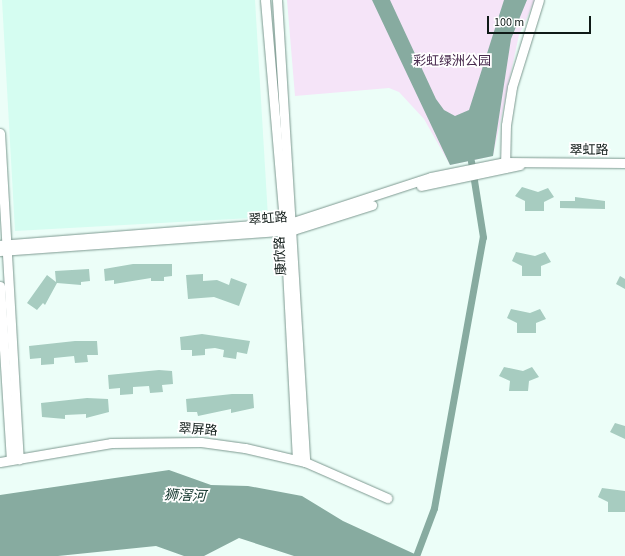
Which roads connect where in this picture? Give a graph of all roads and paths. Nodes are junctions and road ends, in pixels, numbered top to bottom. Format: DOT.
graph roads {
  1 [pos="265,0"];
  2 [pos="278,0"];
  3 [pos="539,0"];
  4 [pos="0,133"];
  5 [pos="625,163"];
  6 [pos="500,166"];
  7 [pos="289,226"];
  8 [pos="3,247"];
  9 [pos="0,286"];
  10 [pos="15,460"];
  11 [pos="301,461"];
  12 [pos="0,462"];
  13 [pos="387,498"];
  1 -- 7 [label="street, 康欣路"];
  2 -- 7 [label="street, 康欣路"];
  3 -- 6 [label="street"];
  4 -- 8 [label="street"];
  5 -- 6 [label="street, 翠虹路"];
  6 -- 7 [label="street, 翠虹路"];
  7 -- 8 [label="street, 翠虹路"];
  7 -- 11 [label="street, 康欣路"];
  8 -- 10 [label="street"];
  9 -- 10 [label="street"];
  10 -- 11 [label="street, 翠屏路"];
  10 -- 12 [label="street, 翠屏路"];
  11 -- 13 [label="street, 翠屏路"];
}
